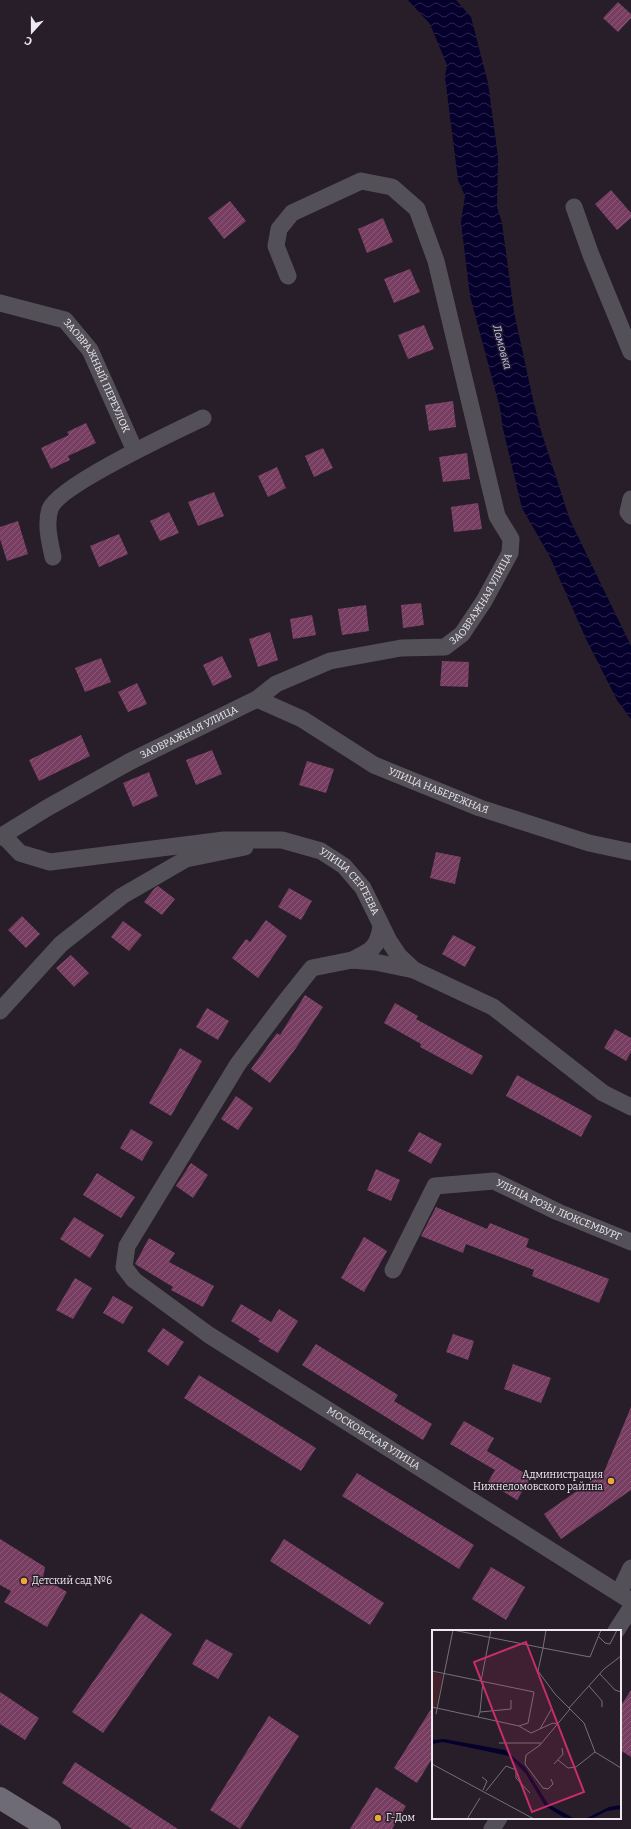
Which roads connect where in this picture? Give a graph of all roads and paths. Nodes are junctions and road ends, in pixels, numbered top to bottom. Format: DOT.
graph roads {
  1 [pos="574,207"];
  2 [pos="288,276"];
  3 [pos="0,302"];
  4 [pos="631,352"];
  5 [pos="203,418"];
  6 [pos="135,451"];
  7 [pos="631,499"];
  8 [pos="631,516"];
  9 [pos="53,557"];
  10 [pos="257,699"];
  11 [pos="2,837"];
  12 [pos="282,840"];
  13 [pos="631,852"];
  14 [pos="381,926"];
  15 [pos="352,960"];
  16 [pos="414,970"];
  17 [pos="0,1011"];
  18 [pos="631,1107"];
  19 [pos="631,1242"];
  20 [pos="393,1270"];
  21 [pos="631,1568"];
  22 [pos="625,1597"];
  23 [pos="631,1608"];
  24 [pos="617,1630"];
  25 [pos="0,1798"];
  26 [pos="497,1819"];
  27 [pos="50,1829"];
  28 [pos="492,1829"];
  1 -- 4 [label="street"];
  2 -- 10 [label="street, ЗАОВРАЖНАЯ УЛИЦА"];
  3 -- 6 [label="street, ЗАОВРАЖНЫЙ ПЕРЕУЛОК"];
  5 -- 6 [label="street"];
  6 -- 9 [label="street"];
  7 -- 8 [label="street"];
  10 -- 11 [label="street, ЗАОВРАЖНАЯ УЛИЦА"];
  10 -- 13 [label="street, УЛИЦА НАБЕРЕЖНАЯ"];
  11 -- 12 [label="street, УЛИЦА СЕРГЕЕВА"];
  12 -- 14 [label="street, УЛИЦА СЕРГЕЕВА"];
  12 -- 17 [label="street"];
  14 -- 15 [label="street"];
  14 -- 16 [label="street, УЛИЦА СЕРГЕЕВА"];
  15 -- 16 [label="street"];
  15 -- 22 [label="street, МОСКОВСКАЯ УЛИЦА"];
  16 -- 18 [label="street, УЛИЦА СЕРГЕЕВА"];
  19 -- 20 [label="street, УЛИЦА РОЗЫ ЛЮКСЕМБУРГ"];
  21 -- 22 [label="street"];
  23 -- 24 [label="street"];
  25 -- 27 [label="main road"];
  26 -- 28 [label="street"];
}
